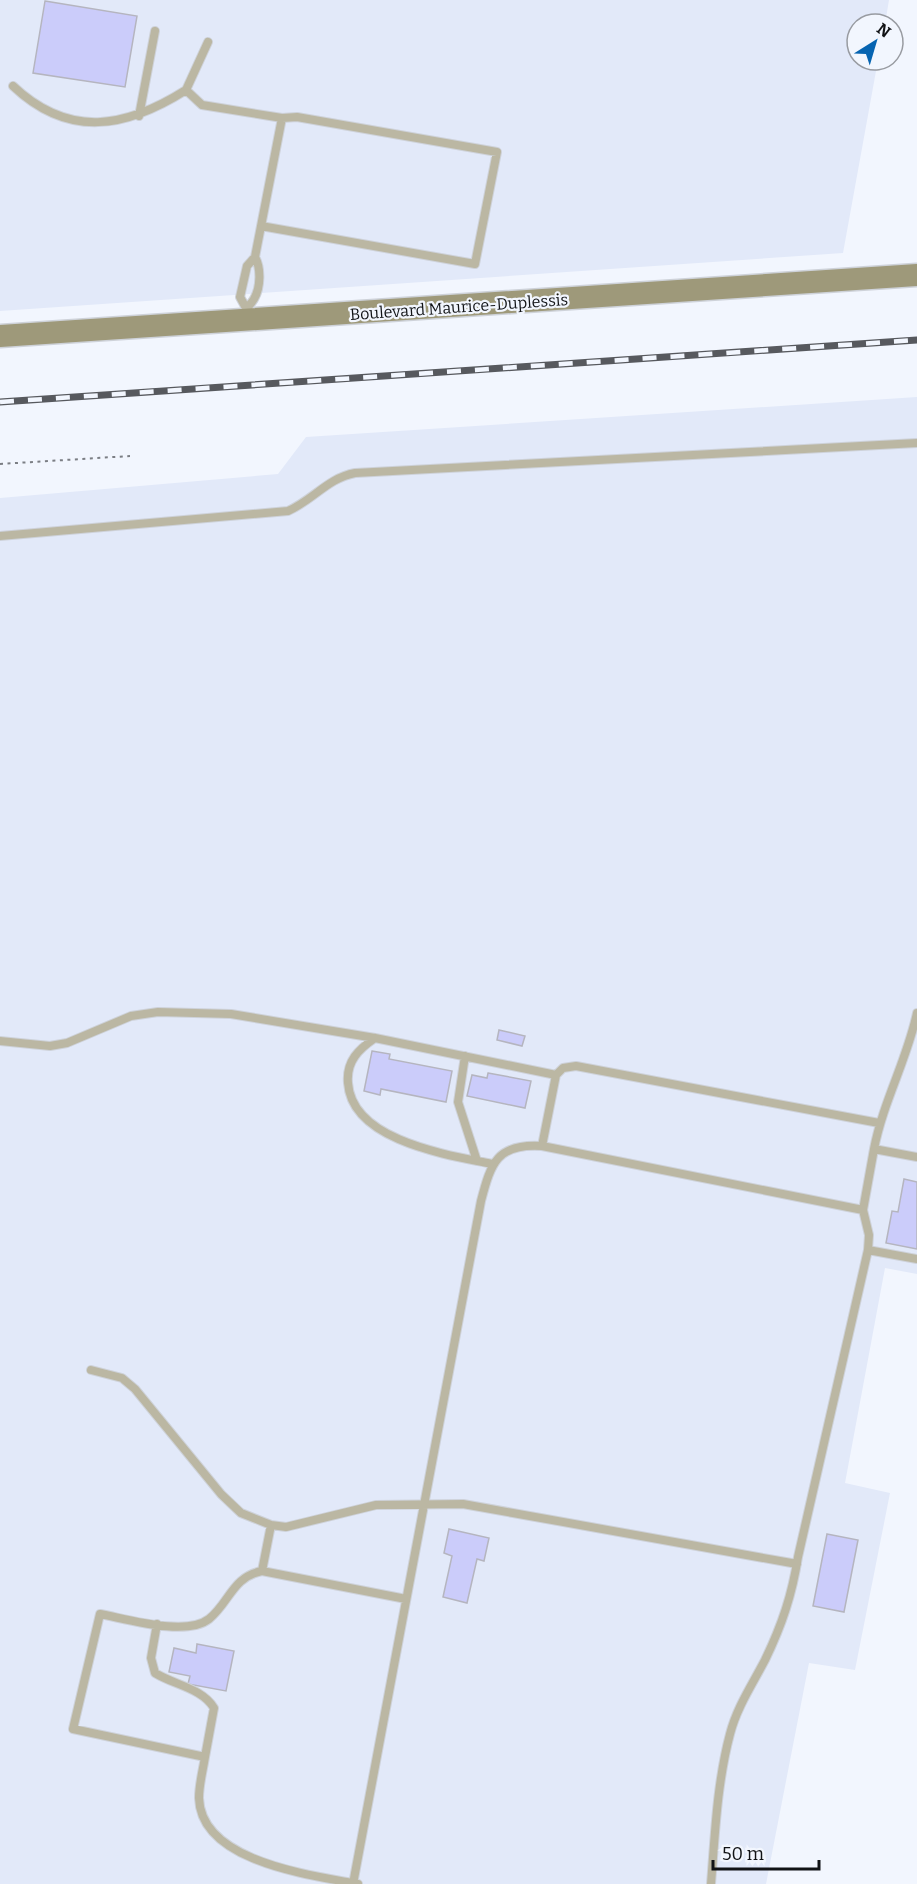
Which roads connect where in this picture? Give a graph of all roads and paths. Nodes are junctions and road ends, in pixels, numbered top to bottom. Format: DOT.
graph roads {
  1 [pos="155,31"];
  2 [pos="208,42"];
  3 [pos="14,86"];
  4 [pos="186,90"];
  5 [pos="139,116"];
  6 [pos="282,118"];
  7 [pos="261,226"];
  8 [pos="255,257"];
  9 [pos="917,275"];
  10 [pos="245,314"];
  11 [pos="0,336"];
  12 [pos="917,442"];
  13 [pos="130,456"];
  14 [pos="0,464"];
  15 [pos="0,536"];
  16 [pos="917,1013"];
  17 [pos="375,1038"];
  18 [pos="0,1041"];
  19 [pos="465,1056"];
  20 [pos="556,1075"];
  21 [pos="879,1123"];
  22 [pos="542,1146"];
  23 [pos="874,1149"];
  24 [pos="917,1156"];
  25 [pos="477,1161"];
  26 [pos="493,1164"];
  27 [pos="863,1210"];
  28 [pos="868,1250"];
  29 [pos="917,1259"];
  30 [pos="91,1371"];
  31 [pos="424,1504"];
  32 [pos="271,1525"];
  33 [pos="797,1564"];
  34 [pos="262,1570"];
  35 [pos="406,1599"];
  36 [pos="158,1624"];
  37 [pos="205,1756"];
  38 [pos="355,1884"];
  39 [pos="711,1884"];
  1 -- 5 [label="lane"];
  2 -- 4 [label="lane"];
  3 -- 5 [label="lane"];
  4 -- 5 [label="lane"];
  4 -- 6 [label="lane"];
  6 -- 7 [label="lane"];
  6 -- 7 [label="lane"];
  7 -- 8 [label="lane"];
  8 -- 10 [label="lane"];
  8 -- 10 [label="lane"];
  9 -- 10 [label="street, Boulevard Maurice-Duplessis"];
  10 -- 11 [label="street, Boulevard Maurice-Duplessis"];
  12 -- 15 [label="lane"];
  13 -- 14 [label="path"];
  16 -- 21 [label="lane"];
  17 -- 18 [label="lane"];
  17 -- 19 [label="lane"];
  17 -- 25 [label="lane"];
  19 -- 20 [label="lane"];
  19 -- 25 [label="lane"];
  20 -- 21 [label="lane"];
  20 -- 22 [label="lane"];
  21 -- 23 [label="lane"];
  22 -- 26 [label="lane"];
  22 -- 27 [label="lane"];
  23 -- 24 [label="lane"];
  23 -- 27 [label="lane"];
  25 -- 26 [label="lane"];
  26 -- 31 [label="lane"];
  27 -- 28 [label="lane"];
  28 -- 29 [label="lane"];
  28 -- 33 [label="lane"];
  30 -- 32 [label="lane"];
  31 -- 32 [label="lane"];
  31 -- 33 [label="lane"];
  31 -- 35 [label="lane"];
  32 -- 34 [label="lane"];
  33 -- 39 [label="lane"];
  34 -- 35 [label="lane"];
  34 -- 36 [label="lane"];
  35 -- 38 [label="lane"];
  36 -- 37 [label="lane"];
  36 -- 37 [label="lane"];
  37 -- 38 [label="lane"];
}
